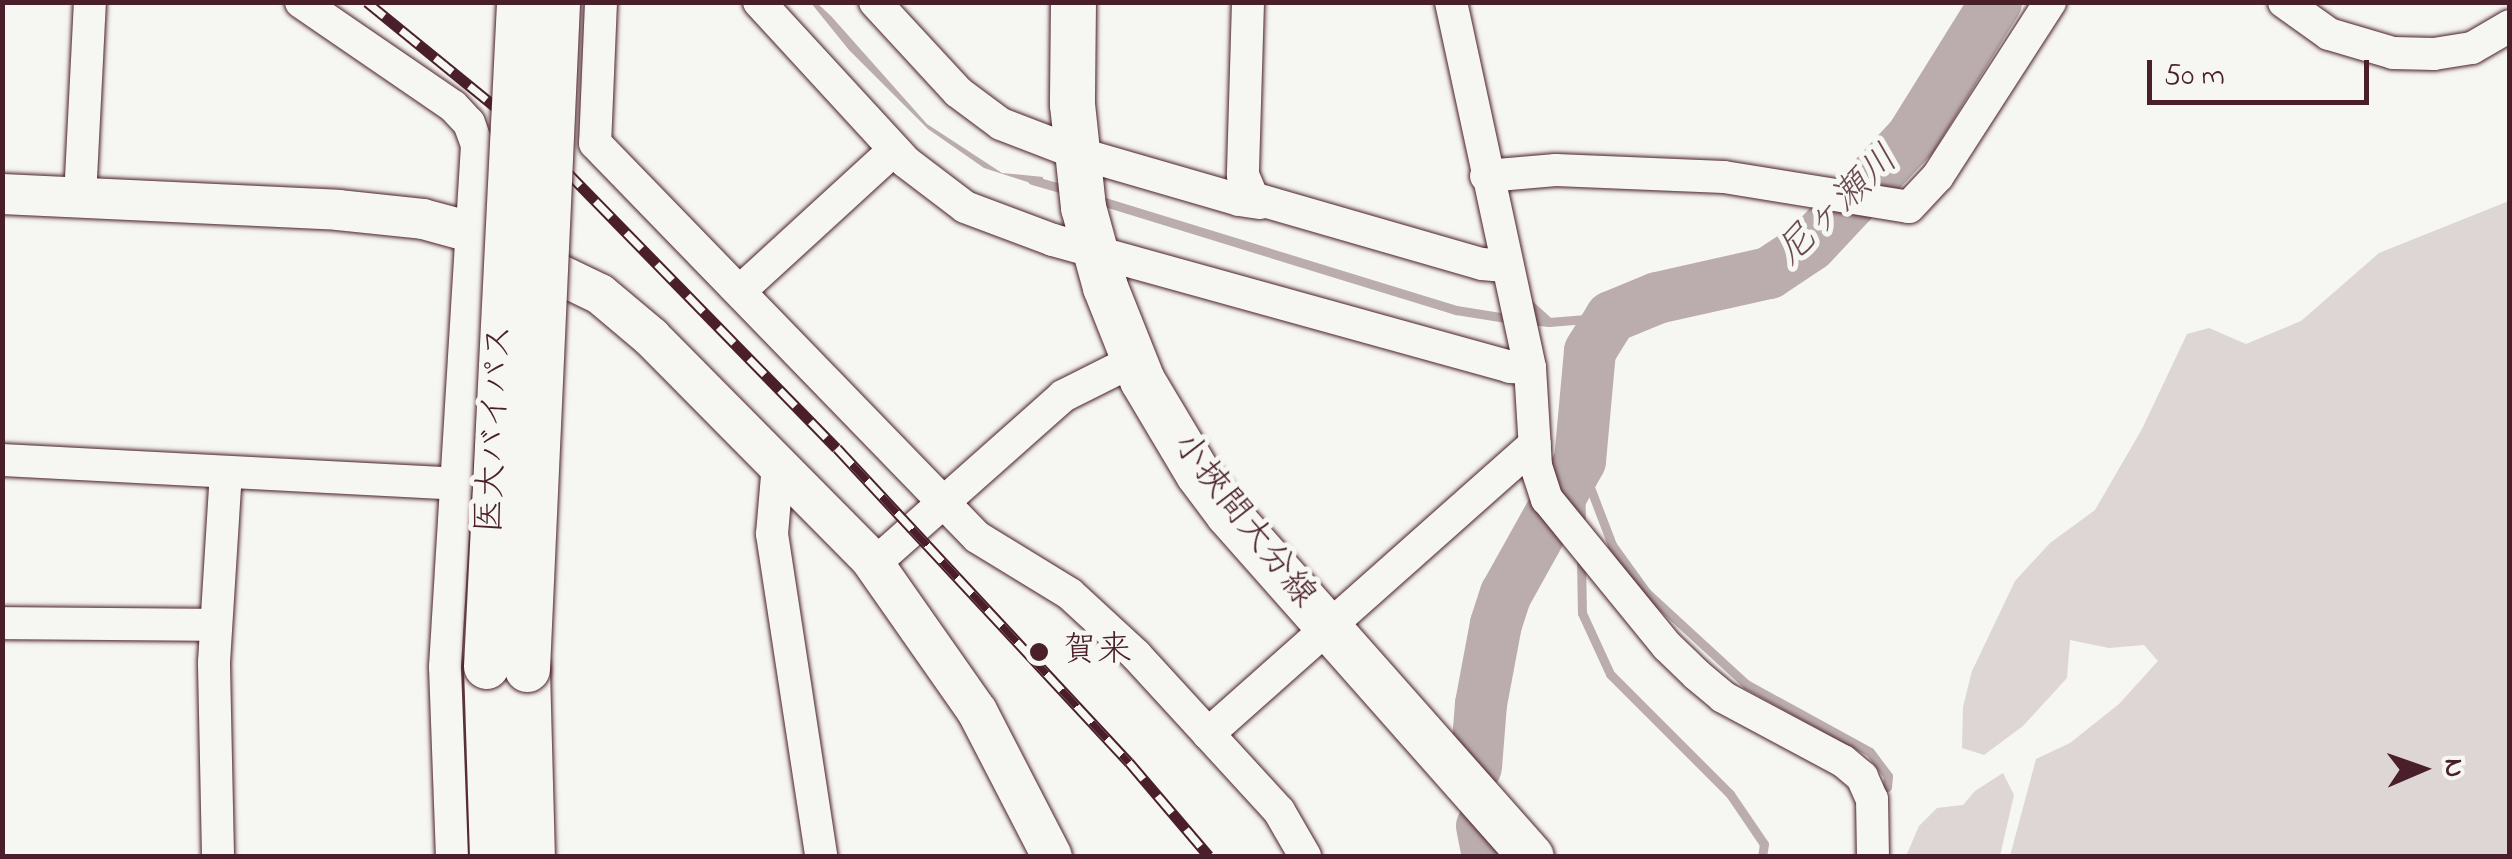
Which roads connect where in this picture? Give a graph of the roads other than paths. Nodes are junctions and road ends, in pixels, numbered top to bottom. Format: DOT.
graph roads {
  1 [pos="90,2"];
  2 [pos="301,2"];
  3 [pos="520,2"];
  4 [pos="556,2"];
  5 [pos="601,2"];
  6 [pos="759,2"];
  7 [pos="875,2"];
  8 [pos="1073,2"];
  9 [pos="1248,2"];
  10 [pos="1450,2"];
  11 [pos="2050,2"];
  12 [pos="2284,2"];
  13 [pos="2510,26"];
  14 [pos="894,150"];
  15 [pos="1486,176"];
  16 [pos="1078,180"];
  17 [pos="2,194"];
  18 [pos="80,198"];
  19 [pos="1261,202"];
  20 [pos="471,232"];
  21 [pos="1093,252"];
  22 [pos="1506,266"];
  23 [pos="740,291"];
  24 [pos="1527,354"];
  25 [pos="1133,361"];
  26 [pos="1535,444"];
  27 [pos="2,460"];
  28 [pos="778,464"];
  29 [pos="226,472"];
  30 [pos="455,484"];
  31 [pos="944,500"];
  32 [pos="874,564"];
  33 [pos="2,623"];
  34 [pos="215,626"];
  35 [pos="1330,629"];
  36 [pos="506,668"];
  37 [pos="1208,734"];
  38 [pos="218,856"];
  39 [pos="452,856"];
  40 [pos="492,856"];
  41 [pos="532,856"];
  42 [pos="821,856"];
  43 [pos="1052,856"];
  44 [pos="1305,856"];
  45 [pos="1531,856"];
  46 [pos="1873,856"];
  1 -- 18 [label="street"];
  2 -- 20 [label="street"];
  3 -- 36 [label="main road, 医大バイパス, bridge"];
  4 -- 36 [label="main road, 医大バイパス, bridge"];
  5 -- 23 [label="street"];
  6 -- 14 [label="street"];
  7 -- 16 [label="street"];
  8 -- 16 [label="main road, 小挾間大分線"];
  9 -- 19 [label="street"];
  10 -- 15 [label="street"];
  11 -- 15 [label="street"];
  12 -- 13 [label="street"];
  14 -- 21 [label="street"];
  14 -- 23 [label="street"];
  15 -- 22 [label="street"];
  16 -- 19 [label="street"];
  16 -- 21 [label="main road, 小挾間大分線"];
  17 -- 18 [label="street"];
  18 -- 20 [label="street"];
  19 -- 22 [label="street"];
  20 -- 28 [label="street"];
  20 -- 30 [label="street"];
  21 -- 24 [label="street"];
  21 -- 25 [label="main road, 小挾間大分線"];
  22 -- 24 [label="street"];
  23 -- 31 [label="street"];
  24 -- 26 [label="street"];
  25 -- 31 [label="street"];
  25 -- 35 [label="main road, 小挾間大分線"];
  26 -- 35 [label="street"];
  26 -- 46 [label="street"];
  27 -- 29 [label="street"];
  28 -- 32 [label="street"];
  28 -- 42 [label="street"];
  29 -- 30 [label="street"];
  29 -- 34 [label="street"];
  30 -- 39 [label="street"];
  31 -- 32 [label="street"];
  31 -- 37 [label="street"];
  32 -- 43 [label="street"];
  33 -- 34 [label="street"];
  34 -- 38 [label="street"];
  35 -- 37 [label="street"];
  35 -- 45 [label="main road, 小挾間大分線"];
  36 -- 40 [label="main road, 医大バイパス"];
  36 -- 41 [label="main road, 医大バイパス"];
  37 -- 44 [label="street"];
}
